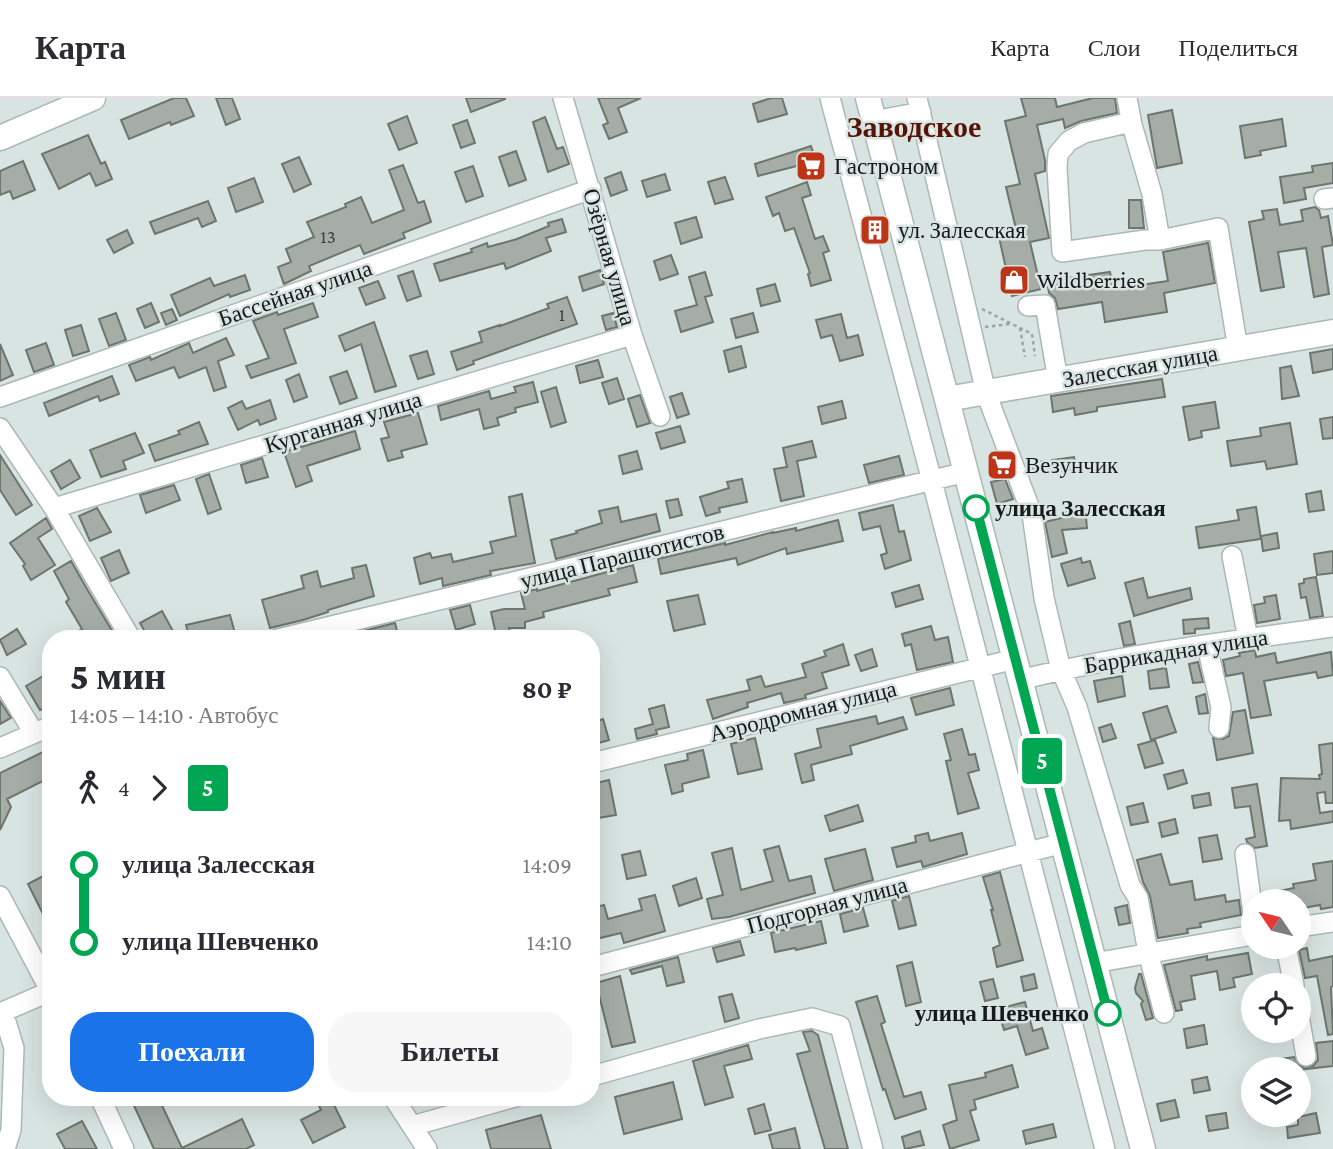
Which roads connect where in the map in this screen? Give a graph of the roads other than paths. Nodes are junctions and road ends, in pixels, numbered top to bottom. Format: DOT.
graph roads {
  1 [pos="93,98"];
  2 [pos="563,98"];
  3 [pos="831,98"];
  4 [pos="1127,98"];
  5 [pos="919,105"];
  6 [pos="871,109"];
  7 [pos="1131,122"];
  8 [pos="0,138"];
  9 [pos="591,189"];
  10 [pos="1160,240"];
  11 [pos="1028,306"];
  12 [pos="1333,332"];
  13 [pos="632,335"];
  14 [pos="1238,349"];
  15 [pos="1058,380"];
  16 [pos="986,393"];
  17 [pos="0,397"];
  18 [pos="947,399"];
  19 [pos="660,416"];
  20 [pos="0,428"];
  21 [pos="966,472"];
  22 [pos="932,481"];
  23 [pos="54,508"];
  24 [pos="1232,556"];
  25 [pos="1333,627"];
  26 [pos="126,630"];
  27 [pos="315,630"];
  28 [pos="1248,639"];
  29 [pos="1207,646"];
  30 [pos="980,668"];
  31 [pos="1018,670"];
  32 [pos="1061,670"];
  33 [pos="0,677"];
  34 [pos="42,728"];
  35 [pos="1219,728"];
  36 [pos="42,729"];
  37 [pos="0,748"];
  38 [pos="600,761"];
  39 [pos="1063,843"];
  40 [pos="1027,852"];
  41 [pos="1245,854"];
  42 [pos="1250,889"];
  43 [pos="0,896"];
  44 [pos="1333,922"];
  45 [pos="1311,925"];
  46 [pos="1241,937"];
  47 [pos="1148,952"];
  48 [pos="1094,963"];
  49 [pos="600,965"];
  50 [pos="42,974"];
  51 [pos="42,995"];
  52 [pos="1,1013"];
  53 [pos="1164,1013"];
  54 [pos="1304,1043"];
  55 [pos="1306,1056"];
  56 [pos="600,1074"];
  57 [pos="104,1106"];
  58 [pos="399,1106"];
  59 [pos="483,1106"];
  60 [pos="412,1126"];
  61 [pos="5,1149"];
  62 [pos="124,1149"];
  63 [pos="427,1149"];
  64 [pos="873,1149"];
  65 [pos="1105,1149"];
  66 [pos="1143,1149"];
  1 -- 8 [label="main road"];
  2 -- 9 [label="street, Озёрная улица"];
  3 -- 22 [label="street"];
  4 -- 7 [label="street"];
  5 -- 6 [label="street"];
  5 -- 16 [label="street"];
  6 -- 18 [label="main road"];
  7 -- 10 [label="street"];
  7 -- 10 [label="street"];
  9 -- 13 [label="street, Озёрная улица"];
  9 -- 17 [label="street, Бассейная улица"];
  10 -- 14 [label="street"];
  11 -- 15 [label="street"];
  12 -- 14 [label="main road, Залесская улица"];
  13 -- 19 [label="street, Озёрная улица"];
  13 -- 23 [label="street, Курганная улица"];
  14 -- 15 [label="main road, Залесская улица"];
  15 -- 16 [label="main road, Залесская улица"];
  16 -- 18 [label="main road, Залесская улица"];
  16 -- 32 [label="street"];
  18 -- 21 [label="main road"];
  20 -- 23 [label="street"];
  21 -- 22 [label="street, улица Парашютистов"];
  21 -- 31 [label="main road"];
  22 -- 27 [label="street, улица Парашютистов"];
  22 -- 30 [label="street"];
  23 -- 26 [label="street"];
  24 -- 28 [label="street"];
  25 -- 28 [label="street, Баррикадная улица"];
  28 -- 29 [label="street, Баррикадная улица"];
  29 -- 32 [label="street, Баррикадная улица"];
  29 -- 35 [label="street"];
  30 -- 31 [label="street, Аэродромная улица"];
  30 -- 38 [label="street, Аэродромная улица"];
  30 -- 40 [label="street"];
  31 -- 32 [label="street, Баррикадная улица"];
  31 -- 39 [label="main road"];
  32 -- 47 [label="street"];
  33 -- 34 [label="street"];
  36 -- 37 [label="street"];
  39 -- 40 [label="street, Подгорная улица"];
  39 -- 48 [label="main road"];
  40 -- 49 [label="street, Подгорная улица"];
  40 -- 65 [label="street"];
  41 -- 42 [label="street"];
  43 -- 50 [label="street"];
  44 -- 45 [label="street"];
  46 -- 47 [label="street"];
  47 -- 48 [label="street"];
  47 -- 53 [label="street"];
  48 -- 66 [label="main road"];
  51 -- 52 [label="street"];
  52 -- 61 [label="street"];
  54 -- 55 [label="street"];
  56 -- 64 [label="street"];
  57 -- 62 [label="street"];
  58 -- 60 [label="street"];
  59 -- 60 [label="street"];
  60 -- 63 [label="street"];
}
